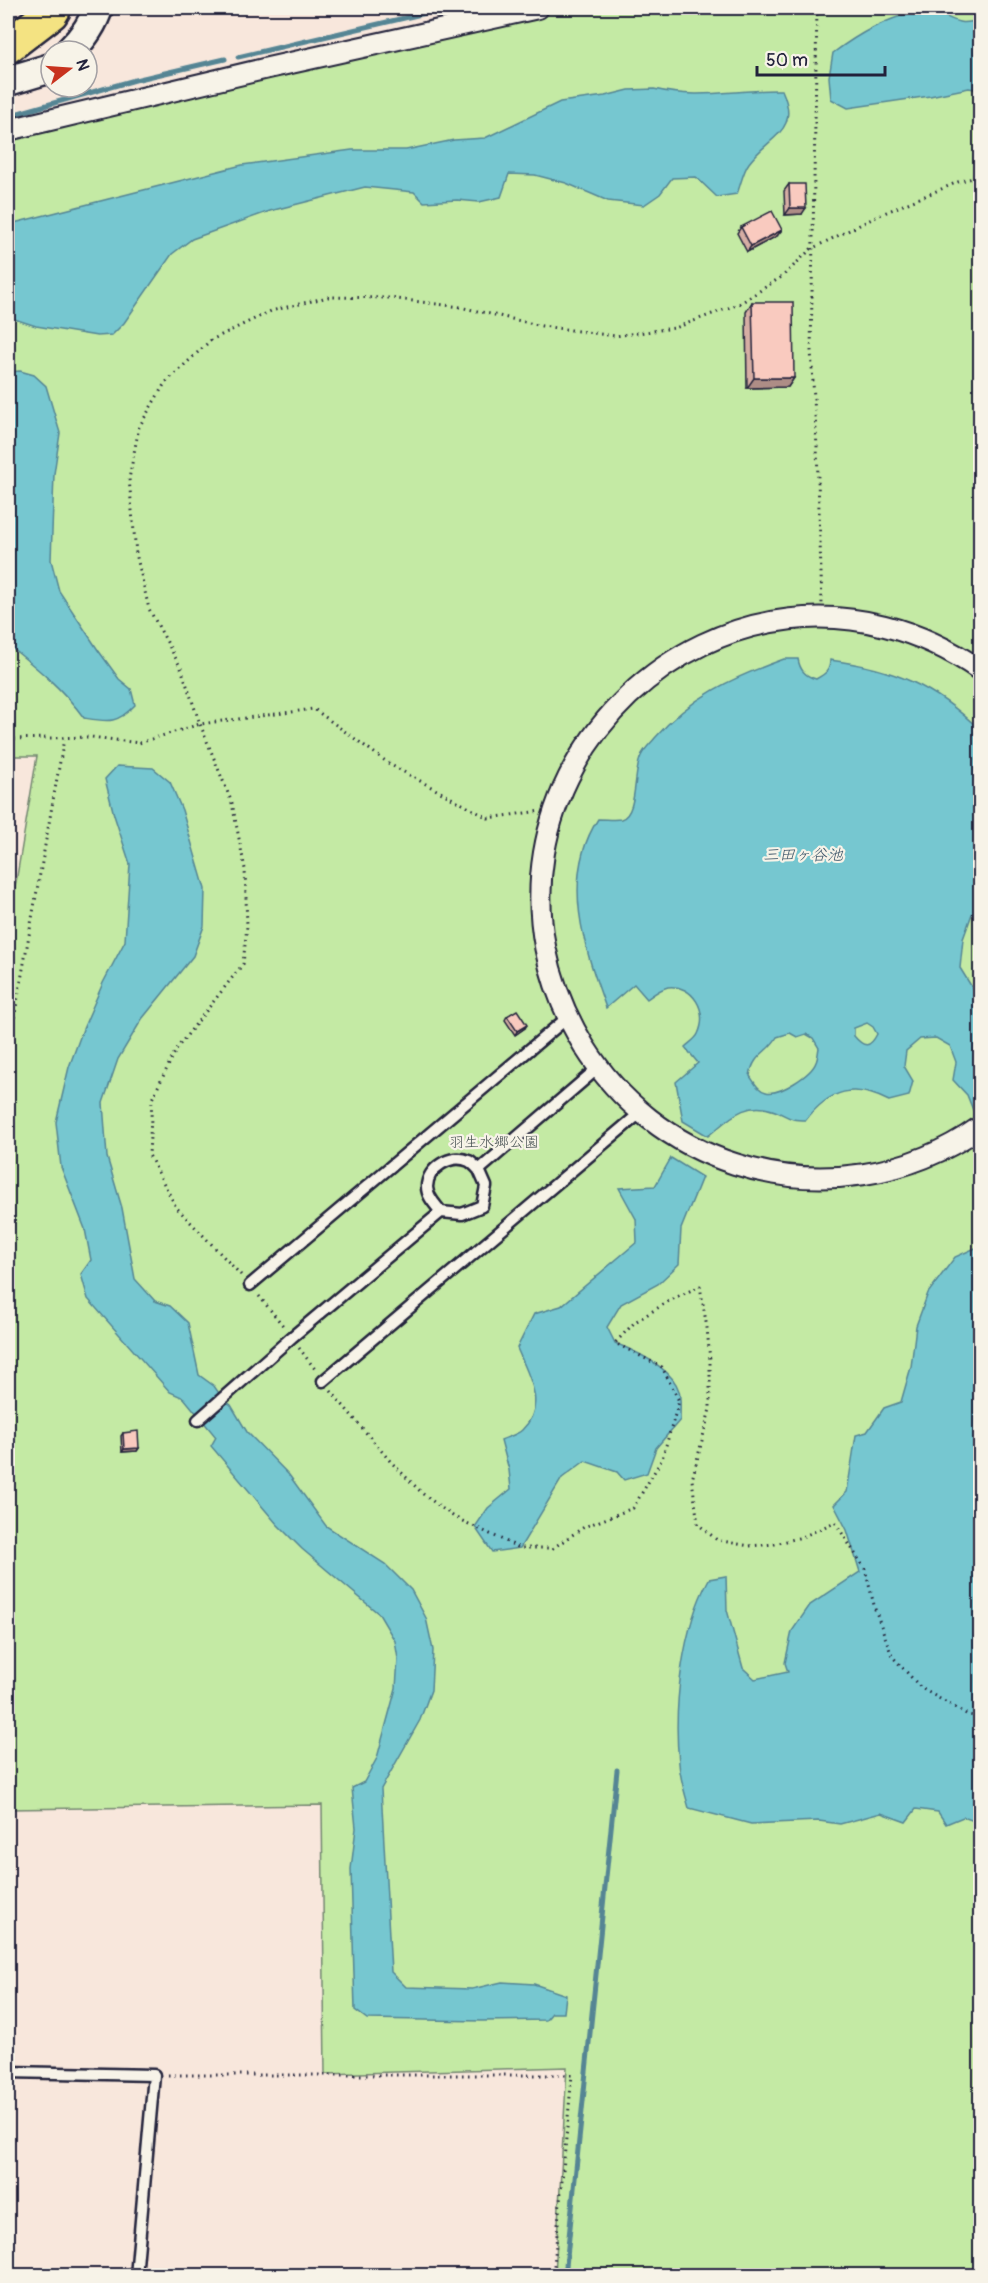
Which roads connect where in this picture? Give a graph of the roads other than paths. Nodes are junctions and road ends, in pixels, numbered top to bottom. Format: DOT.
graph roads {
  1 [pos="23,8"];
  2 [pos="54,8"];
  3 [pos="98,8"];
  4 [pos="538,8"];
  5 [pos="8,20"];
  6 [pos="82,39"];
  7 [pos="8,46"];
  8 [pos="39,72"];
  9 [pos="8,81"];
  10 [pos="8,130"];
  11 [pos="981,670"];
  12 [pos="567,1018"];
  13 [pos="598,1068"];
  14 [pos="640,1113"];
  15 [pos="981,1127"];
  16 [pos="479,1170"];
  17 [pos="441,1212"];
  18 [pos="250,1285"];
  19 [pos="323,1381"];
  20 [pos="198,1420"];
  21 [pos="8,2072"];
  22 [pos="136,2276"];
  1 -- 5 [label="highway"];
  2 -- 7 [label="highway"];
  3 -- 6 [label="street"];
  4 -- 10 [label="street"];
  8 -- 9 [label="street"];
  11 -- 12 [label="street"];
  12 -- 13 [label="street"];
  12 -- 18 [label="lane"];
  13 -- 14 [label="street"];
  13 -- 16 [label="lane"];
  14 -- 15 [label="street"];
  14 -- 19 [label="lane"];
  16 -- 17 [label="lane"];
  16 -- 17 [label="lane"];
  17 -- 20 [label="lane"];
  21 -- 22 [label="lane"];
}
